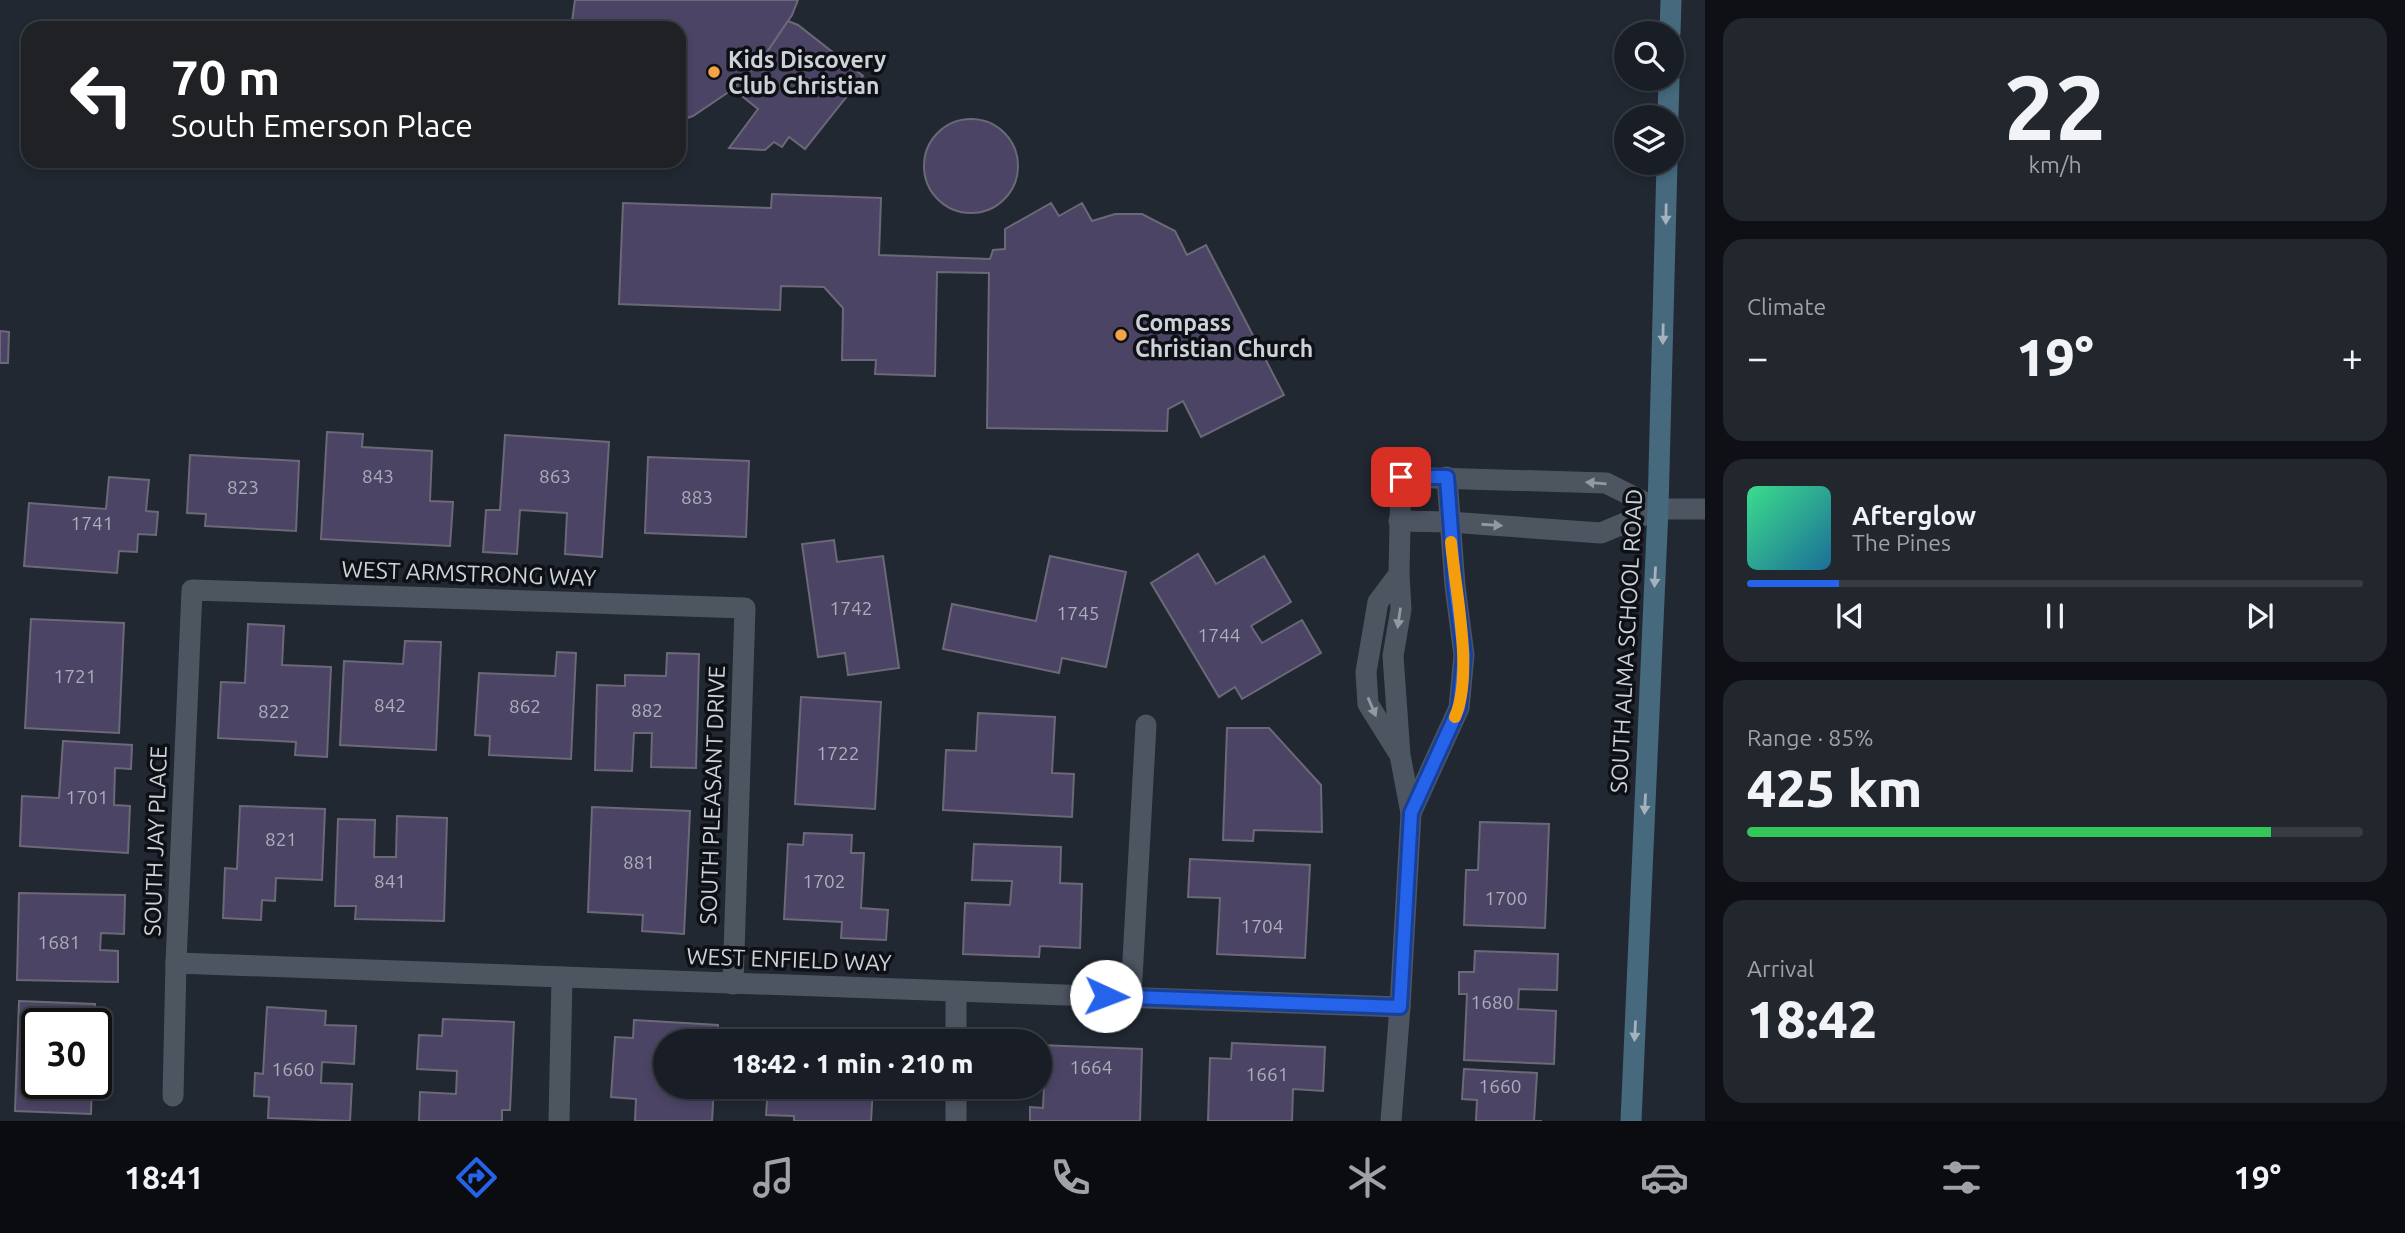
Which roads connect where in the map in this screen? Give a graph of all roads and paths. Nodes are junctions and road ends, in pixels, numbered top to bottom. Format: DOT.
graph roads {
  1 [pos="1671,0"];
  2 [pos="1670,21"];
  3 [pos="1667,175"];
  4 [pos="1447,477"];
  5 [pos="1658,509"];
  6 [pos="1705,509"];
  7 [pos="1399,521"];
  8 [pos="1450,522"];
  9 [pos="1399,574"];
  10 [pos="192,590"];
  11 [pos="745,608"];
  12 [pos="1146,725"];
  13 [pos="1400,755"];
  14 [pos="1411,813"];
  15 [pos="176,963"];
  16 [pos="562,977"];
  17 [pos="733,984"];
  18 [pos="956,992"];
  19 [pos="1131,996"];
  20 [pos="1400,1007"];
  21 [pos="956,1029"];
  22 [pos="173,1096"];
  23 [pos="956,1099"];
  24 [pos="559,1121"];
  25 [pos="956,1121"];
  26 [pos="1391,1121"];
  27 [pos="1631,1121"];
  1 -- 2 [label="main road"];
  3 -- 5 [label="main road, SOUTH ALMA SCHOOL ROAD, one-way"];
  5 -- 4 [label="street, one-way"];
  4 -- 7 [label="street"];
  4 -- 8 [label="street"];
  5 -- 6 [label="street"];
  8 -- 5 [label="street, one-way"];
  5 -- 27 [label="main road, SOUTH ALMA SCHOOL ROAD, one-way"];
  7 -- 8 [label="street"];
  7 -- 9 [label="street"];
  8 -- 14 [label="street"];
  9 -- 13 [label="street, one-way"];
  9 -- 13 [label="street, one-way"];
  10 -- 11 [label="street, WEST ARMSTRONG WAY"];
  10 -- 15 [label="street, SOUTH JAY PLACE"];
  11 -- 17 [label="street, SOUTH PLEASANT DRIVE"];
  12 -- 19 [label="street"];
  13 -- 14 [label="street"];
  14 -- 20 [label="street"];
  15 -- 16 [label="street, WEST ENFIELD WAY"];
  15 -- 22 [label="street, SOUTH JAY PLACE"];
  16 -- 17 [label="street, WEST ENFIELD WAY"];
  16 -- 24 [label="street"];
  17 -- 18 [label="street, WEST ENFIELD WAY"];
  18 -- 19 [label="street, WEST ENFIELD WAY"];
  18 -- 21 [label="street"];
  19 -- 20 [label="street, WEST ENFIELD WAY"];
  20 -- 26 [label="street"];
  23 -- 25 [label="street"];
}
